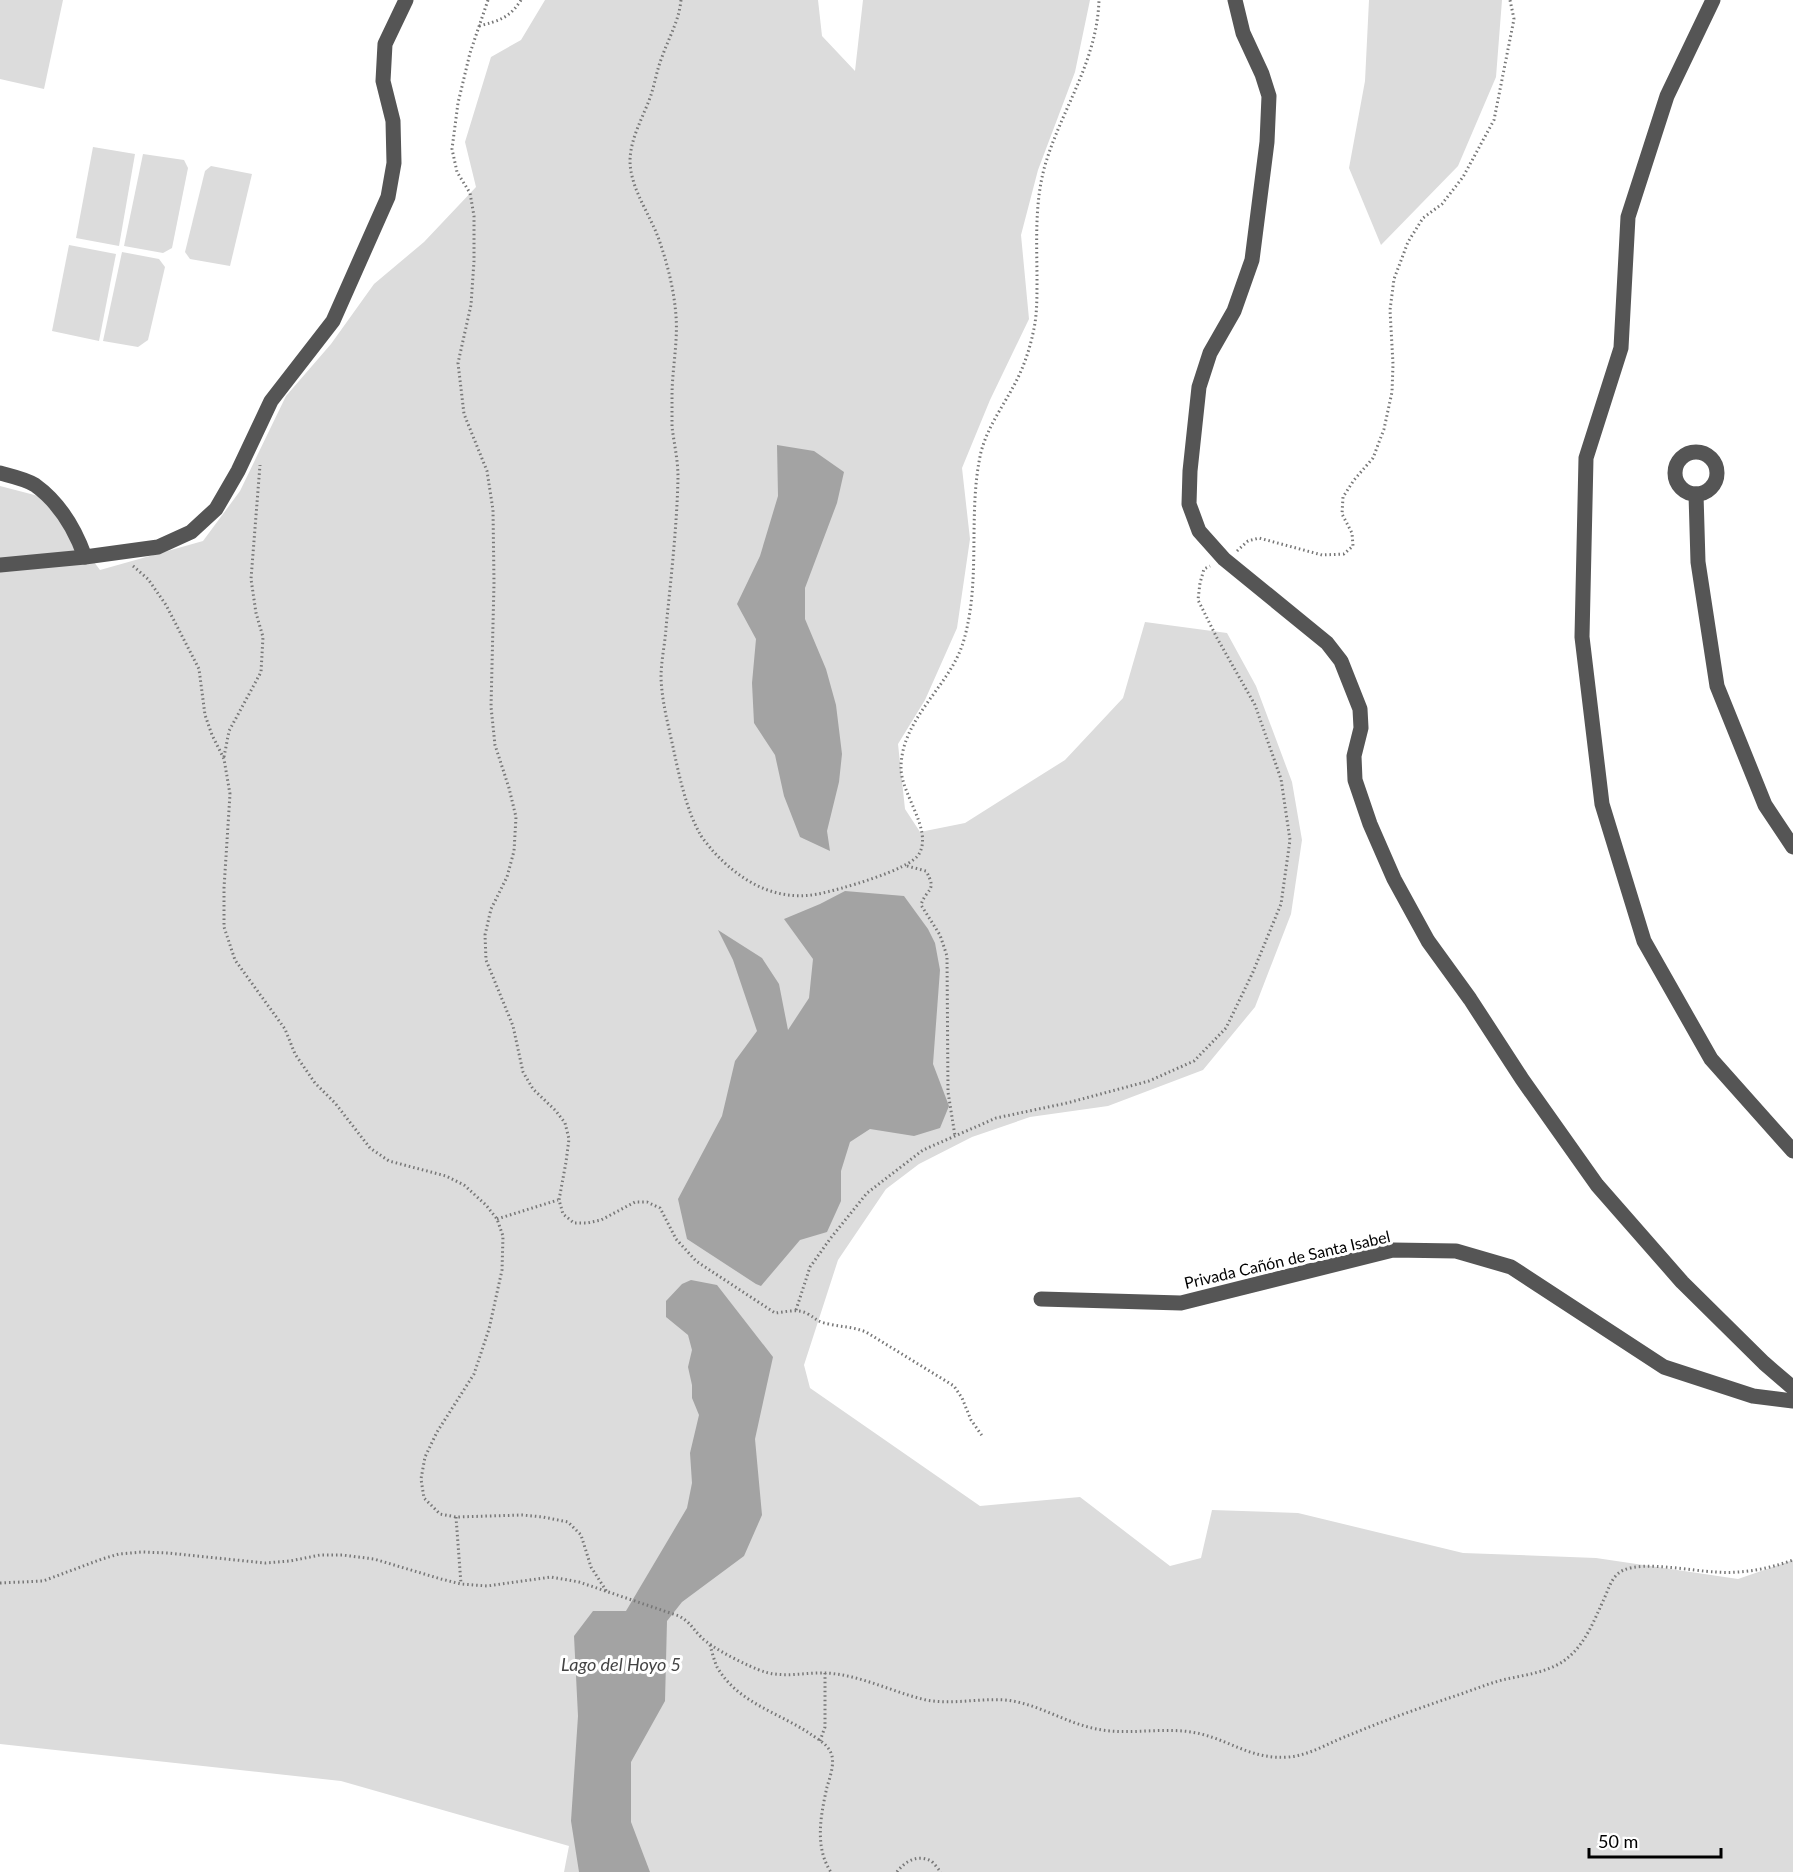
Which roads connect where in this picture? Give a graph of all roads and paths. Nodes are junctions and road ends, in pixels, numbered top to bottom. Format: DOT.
graph roads {
  1 [pos="406,0"];
  2 [pos="488,0"];
  3 [pos="520,0"];
  4 [pos="681,0"];
  5 [pos="1099,0"];
  6 [pos="1235,0"];
  7 [pos="1510,0"];
  8 [pos="1713,0"];
  9 [pos="479,26"];
  10 [pos="260,462"];
  11 [pos="0,473"];
  12 [pos="1696,494"];
  13 [pos="119,553"];
  14 [pos="85,557"];
  15 [pos="1224,559"];
  16 [pos="0,565"];
  17 [pos="224,759"];
  18 [pos="1793,848"];
  19 [pos="907,866"];
  20 [pos="955,1136"];
  21 [pos="1793,1151"];
  22 [pos="559,1200"];
  23 [pos="497,1219"];
  24 [pos="1041,1299"];
  25 [pos="796,1310"];
  26 [pos="1793,1388"];
  27 [pos="1793,1401"];
  28 [pos="983,1437"];
  29 [pos="456,1517"];
  30 [pos="1793,1560"];
  31 [pos="0,1583"];
  32 [pos="460,1584"];
  33 [pos="608,1593"];
  34 [pos="710,1645"];
  35 [pos="825,1673"];
  36 [pos="820,1741"];
  37 [pos="831,1872"];
  38 [pos="897,1872"];
  39 [pos="941,1872"];
  1 -- 13 [label="street"];
  2 -- 9 [label="path"];
  3 -- 9 [label="path"];
  4 -- 19 [label="path"];
  5 -- 19 [label="path"];
  6 -- 15 [label="street"];
  7 -- 15 [label="path"];
  8 -- 21 [label="street"];
  9 -- 22 [label="path"];
  10 -- 17 [label="path"];
  11 -- 14 [label="street"];
  12 -- 18 [label="street"];
  13 -- 14 [label="street"];
  13 -- 17 [label="path"];
  14 -- 16 [label="street"];
  15 -- 20 [label="path"];
  15 -- 26 [label="street"];
  17 -- 23 [label="path"];
  19 -- 20 [label="path"];
  20 -- 25 [label="path"];
  22 -- 23 [label="path"];
  22 -- 25 [label="path"];
  23 -- 29 [label="path"];
  24 -- 27 [label="street, Privada Cañón de Santa Isabel"];
  25 -- 28 [label="path"];
  29 -- 32 [label="path"];
  29 -- 33 [label="path"];
  30 -- 35 [label="path"];
  31 -- 32 [label="path"];
  32 -- 33 [label="path"];
  33 -- 34 [label="path"];
  34 -- 35 [label="path"];
  34 -- 36 [label="path"];
  35 -- 36 [label="path"];
  36 -- 37 [label="path"];
  38 -- 39 [label="path"];
}
